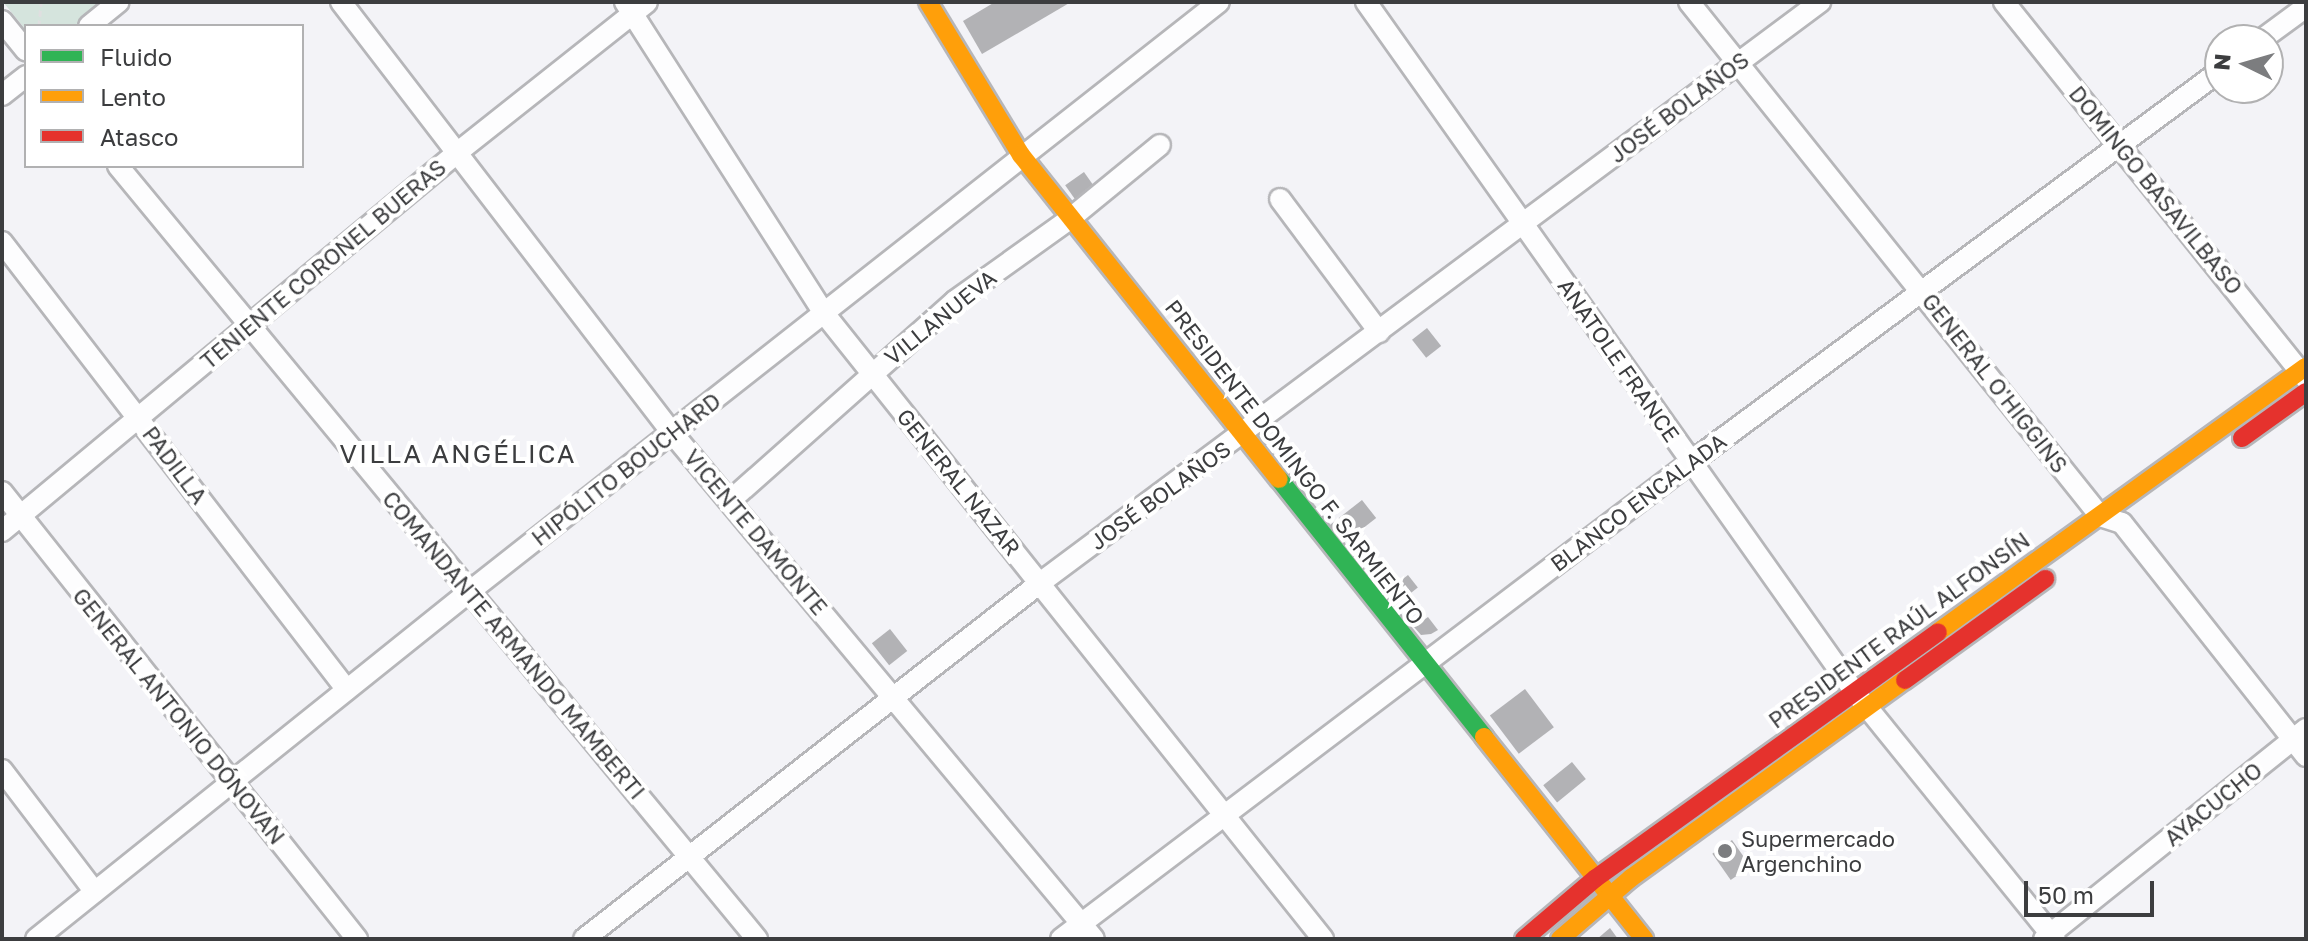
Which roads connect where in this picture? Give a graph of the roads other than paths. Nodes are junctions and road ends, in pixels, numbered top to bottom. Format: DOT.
graph roads {
  1 [pos="119,2"];
  2 [pos="341,2"];
  3 [pos="928,2"];
  4 [pos="1219,2"];
  5 [pos="1366,2"];
  6 [pos="1689,2"];
  7 [pos="1820,2"];
  8 [pos="2004,2"];
  9 [pos="635,6"];
  10 [pos="2306,7"];
  11 [pos="2,21"];
  12 [pos="92,24"];
  13 [pos="2283,24"];
  14 [pos="24,48"];
  15 [pos="1736,64"];
  16 [pos="24,78"];
  17 [pos="2204,83"];
  18 [pos="2,95"];
  19 [pos="1160,145"];
  20 [pos="2120,145"];
  21 [pos="458,152"];
  22 [pos="1021,155"];
  23 [pos="120,168"];
  24 [pos="1280,199"];
  25 [pos="1071,218"];
  26 [pos="1522,223"];
  27 [pos="2,242"];
  28 [pos="1921,291"];
  29 [pos="823,312"];
  30 [pos="251,323"];
  31 [pos="1379,332"];
  32 [pos="2304,372"];
  33 [pos="871,373"];
  34 [pos="2306,392"];
  35 [pos="138,418"];
  36 [pos="673,434"];
  37 [pos="1244,434"];
  38 [pos="2220,453"];
  39 [pos="1691,462"];
  40 [pos="2,492"];
  41 [pos="731,500"];
  42 [pos="20,516"];
  43 [pos="2116,522"];
  44 [pos="2,531"];
  45 [pos="2058,569"];
  46 [pos="1040,583"];
  47 [pos="469,592"];
  48 [pos="1424,662"];
  49 [pos="347,690"];
  50 [pos="1854,691"];
  51 [pos="893,695"];
  52 [pos="1869,707"];
  53 [pos="2299,734"];
  54 [pos="2306,756"];
  55 [pos="2,770"];
  56 [pos="232,783"];
  57 [pos="1222,816"];
  58 [pos="688,856"];
  59 [pos="1596,878"];
  60 [pos="95,892"];
  61 [pos="1610,895"];
  62 [pos="1087,931"];
  63 [pos="2050,937"];
  64 [pos="36,939"];
  65 [pos="357,939"];
  66 [pos="584,939"];
  67 [pos="757,939"];
  68 [pos="1061,939"];
  69 [pos="1323,939"];
  70 [pos="1524,939"];
  71 [pos="1560,939"];
  72 [pos="1644,939"];
  1 -- 12 [label="street"];
  2 -- 21 [label="street, VICENTE DAMONTE"];
  3 -- 22 [label="main road, PRESIDENTE DOMINGO F. SARMIENTO"];
  4 -- 22 [label="street, HIPÓLITO BOUCHARD"];
  5 -- 26 [label="street, ANATOLE FRANCE"];
  6 -- 15 [label="street, GENERAL O'HIGGINS"];
  7 -- 15 [label="street, JOSÉ BOLAÑOS"];
  8 -- 20 [label="street, DOMINGO BASAVILBASO"];
  9 -- 21 [label="street, TENIENTE CORONEL BUERAS"];
  9 -- 29 [label="street, GENERAL NAZAR"];
  10 -- 13 [label="street"];
  11 -- 14 [label="street"];
  15 -- 26 [label="street, JOSÉ BOLAÑOS"];
  15 -- 28 [label="street, GENERAL O'HIGGINS"];
  16 -- 18 [label="street"];
  17 -- 20 [label="street, BLANCO ENCALADA"];
  19 -- 25 [label="street, VILLANUEVA"];
  20 -- 28 [label="street, BLANCO ENCALADA"];
  20 -- 32 [label="street, DOMINGO BASAVILBASO"];
  21 -- 30 [label="street, TENIENTE CORONEL BUERAS"];
  21 -- 36 [label="street, VICENTE DAMONTE"];
  22 -- 25 [label="main road, PRESIDENTE DOMINGO F. SARMIENTO"];
  22 -- 29 [label="street, HIPÓLITO BOUCHARD"];
  23 -- 30 [label="street, COMANDANTE ARMANDO MAMBERTI"];
  24 -- 31 [label="street"];
  25 -- 33 [label="street, VILLANUEVA"];
  25 -- 37 [label="main road, PRESIDENTE DOMINGO F. SARMIENTO"];
  26 -- 31 [label="street, JOSÉ BOLAÑOS"];
  26 -- 39 [label="street, ANATOLE FRANCE"];
  27 -- 35 [label="street, PADILLA"];
  28 -- 39 [label="street, BLANCO ENCALADA"];
  28 -- 43 [label="street, GENERAL O'HIGGINS"];
  29 -- 33 [label="street, GENERAL NAZAR"];
  29 -- 36 [label="street, HIPÓLITO BOUCHARD"];
  30 -- 35 [label="street, TENIENTE CORONEL BUERAS"];
  30 -- 47 [label="street, COMANDANTE ARMANDO MAMBERTI"];
  31 -- 37 [label="street, JOSÉ BOLAÑOS"];
  32 -- 43 [label="main road, PRESIDENTE RAÚL ALFONSÍN"];
  33 -- 41 [label="street, VILLANUEVA"];
  33 -- 46 [label="street, GENERAL NAZAR"];
  34 -- 38 [label="main road"];
  35 -- 42 [label="street, TENIENTE CORONEL BUERAS"];
  35 -- 49 [label="street, PADILLA"];
  36 -- 41 [label="street, VICENTE DAMONTE"];
  36 -- 47 [label="street, HIPÓLITO BOUCHARD"];
  37 -- 46 [label="street, JOSÉ BOLAÑOS"];
  37 -- 48 [label="main road, PRESIDENTE DOMINGO F. SARMIENTO"];
  39 -- 48 [label="street, BLANCO ENCALADA"];
  39 -- 50 [label="street, ANATOLE FRANCE"];
  40 -- 42 [label="street, GENERAL ANTONIO DÓNOVAN"];
  41 -- 51 [label="street, VICENTE DAMONTE"];
  42 -- 44 [label="street, TENIENTE CORONEL BUERAS"];
  42 -- 56 [label="street, GENERAL ANTONIO DÓNOVAN"];
  43 -- 50 [label="main road, PRESIDENTE RAÚL ALFONSÍN"];
  43 -- 53 [label="street, GENERAL O'HIGGINS"];
  45 -- 52 [label="main road, PRESIDENTE RAÚL ALFONSÍN"];
  46 -- 51 [label="street, JOSÉ BOLAÑOS"];
  46 -- 57 [label="street, GENERAL NAZAR"];
  47 -- 49 [label="street, HIPÓLITO BOUCHARD"];
  47 -- 58 [label="street, COMANDANTE ARMANDO MAMBERTI"];
  48 -- 57 [label="street, BLANCO ENCALADA"];
  48 -- 59 [label="main road, PRESIDENTE DOMINGO F. SARMIENTO"];
  49 -- 56 [label="street, HIPÓLITO BOUCHARD"];
  50 -- 52 [label="street, ANATOLE FRANCE"];
  50 -- 59 [label="main road, PRESIDENTE RAÚL ALFONSÍN"];
  51 -- 58 [label="street, JOSÉ BOLAÑOS"];
  51 -- 62 [label="street, VICENTE DAMONTE"];
  52 -- 61 [label="main road, PRESIDENTE RAÚL ALFONSÍN"];
  52 -- 63 [label="street, ANATOLE FRANCE"];
  53 -- 54 [label="street, GENERAL O'HIGGINS"];
  53 -- 63 [label="street, AYACUCHO"];
  55 -- 60 [label="street"];
  56 -- 60 [label="street, HIPÓLITO BOUCHARD"];
  56 -- 65 [label="street, GENERAL ANTONIO DÓNOVAN"];
  57 -- 62 [label="street, BLANCO ENCALADA"];
  57 -- 69 [label="street, GENERAL NAZAR"];
  58 -- 66 [label="street, JOSÉ BOLAÑOS"];
  58 -- 67 [label="street, COMANDANTE ARMANDO MAMBERTI"];
  59 -- 61 [label="main road, PRESIDENTE DOMINGO F. SARMIENTO"];
  59 -- 70 [label="main road, PRESIDENTE RAÚL ALFONSÍN"];
  60 -- 64 [label="street, HIPÓLITO BOUCHARD"];
  61 -- 71 [label="main road, PRESIDENTE RAÚL ALFONSÍN"];
  61 -- 72 [label="main road, PRESIDENTE DOMINGO F. SARMIENTO"];
  62 -- 68 [label="street, BLANCO ENCALADA"];
}
